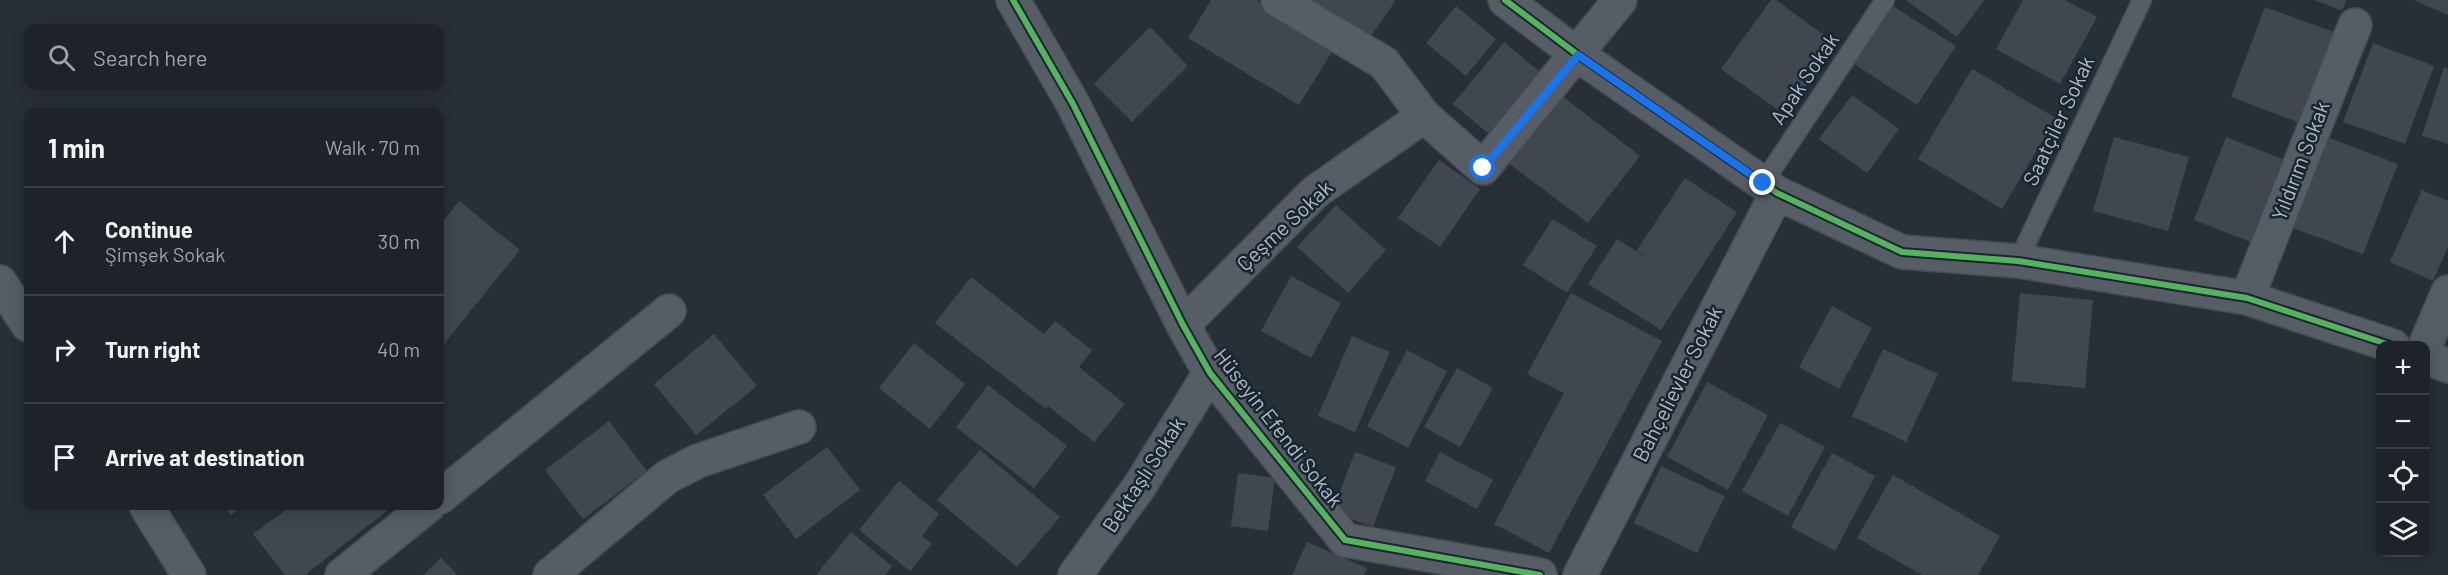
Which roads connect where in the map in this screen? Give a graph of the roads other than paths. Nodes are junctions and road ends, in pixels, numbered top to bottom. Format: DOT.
graph roads {
  1 [pos="1013,0"];
  2 [pos="1278,0"];
  3 [pos="1505,0"];
  4 [pos="1620,0"];
  5 [pos="1885,0"];
  6 [pos="2142,0"];
  7 [pos="2355,25"];
  8 [pos="1578,55"];
  9 [pos="1424,116"];
  10 [pos="1770,188"];
  11 [pos="2018,261"];
  12 [pos="0,282"];
  13 [pos="2448,292"];
  14 [pos="2247,298"];
  15 [pos="669,311"];
  16 [pos="24,319"];
  17 [pos="1183,325"];
  18 [pos="2380,341"];
  19 [pos="2427,341"];
  20 [pos="2430,359"];
  21 [pos="2448,366"];
  22 [pos="1210,373"];
  23 [pos="799,427"];
  24 [pos="444,494"];
  25 [pos="149,510"];
  26 [pos="424,510"];
  27 [pos="189,575"];
  28 [pos="342,575"];
  29 [pos="550,575"];
  30 [pos="1075,575"];
  31 [pos="1540,575"];
  32 [pos="1580,575"];
  1 -- 17 [label="street, Hüseyin Efendi Sokak"];
  2 -- 9 [label="street"];
  3 -- 8 [label="street"];
  4 -- 8 [label="street"];
  5 -- 10 [label="lane, Apak Sokak"];
  6 -- 11 [label="lane, Saatçiler Sokak"];
  7 -- 14 [label="street, Yıldırım Sokak"];
  8 -- 9 [label="street"];
  8 -- 10 [label="street"];
  9 -- 17 [label="street, Çeşme Sokak"];
  10 -- 11 [label="street"];
  10 -- 32 [label="street, Bahçelievler Sokak"];
  11 -- 14 [label="street"];
  12 -- 16 [label="street"];
  13 -- 19 [label="street"];
  14 -- 18 [label="street"];
  15 -- 24 [label="street"];
  17 -- 22 [label="street, Hüseyin Efendi Sokak"];
  20 -- 21 [label="street"];
  22 -- 30 [label="street, Bektaşlı Sokak"];
  22 -- 31 [label="street, Hüseyin Efendi Sokak"];
  23 -- 29 [label="street"];
  25 -- 27 [label="street"];
  26 -- 28 [label="street"];
}
